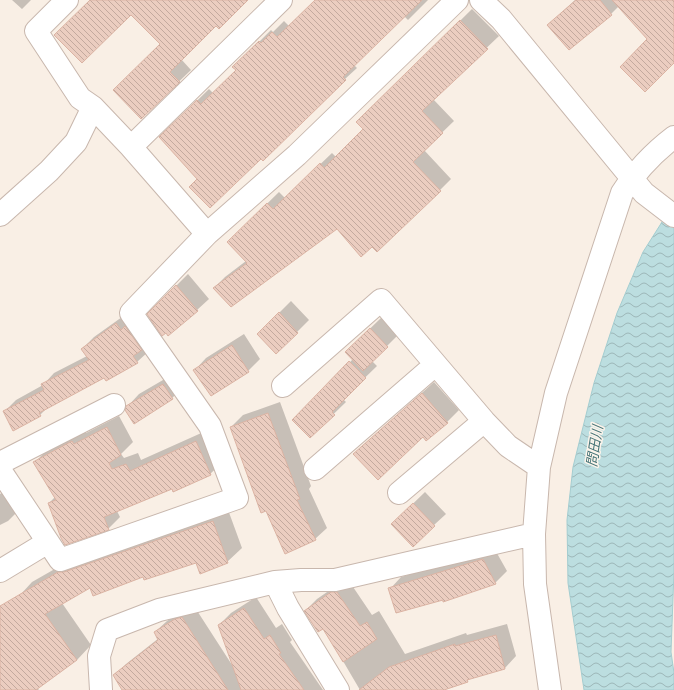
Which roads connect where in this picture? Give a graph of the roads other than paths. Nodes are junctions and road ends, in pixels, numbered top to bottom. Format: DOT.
graph roads {
  1 [pos="67,0"];
  2 [pos="281,0"];
  3 [pos="457,0"];
  4 [pos="481,0"];
  5 [pos="93,108"];
  6 [pos="674,137"];
  7 [pos="131,147"];
  8 [pos="638,185"];
  9 [pos="0,215"];
  10 [pos="674,216"];
  11 [pos="207,234"];
  12 [pos="435,365"];
  13 [pos="283,386"];
  14 [pos="114,405"];
  15 [pos="484,420"];
  16 [pos="0,463"];
  17 [pos="539,467"];
  18 [pos="315,469"];
  19 [pos="0,470"];
  20 [pos="400,492"];
  21 [pos="534,534"];
  22 [pos="48,542"];
  23 [pos="0,571"];
  24 [pos="275,582"];
  25 [pos="101,690"];
  26 [pos="338,690"];
  27 [pos="550,690"];
  1 -- 5 [label="street"];
  2 -- 7 [label="street"];
  3 -- 11 [label="street"];
  4 -- 8 [label="street"];
  5 -- 7 [label="street"];
  5 -- 9 [label="street"];
  6 -- 8 [label="street"];
  7 -- 11 [label="street"];
  8 -- 10 [label="street"];
  8 -- 17 [label="street"];
  11 -- 22 [label="street"];
  12 -- 13 [label="street"];
  12 -- 15 [label="street"];
  12 -- 18 [label="street"];
  14 -- 16 [label="street"];
  15 -- 17 [label="street"];
  15 -- 20 [label="street"];
  17 -- 21 [label="street"];
  19 -- 22 [label="street"];
  21 -- 24 [label="street"];
  21 -- 27 [label="street"];
  22 -- 23 [label="street"];
  24 -- 25 [label="street"];
  24 -- 26 [label="street"];
}
